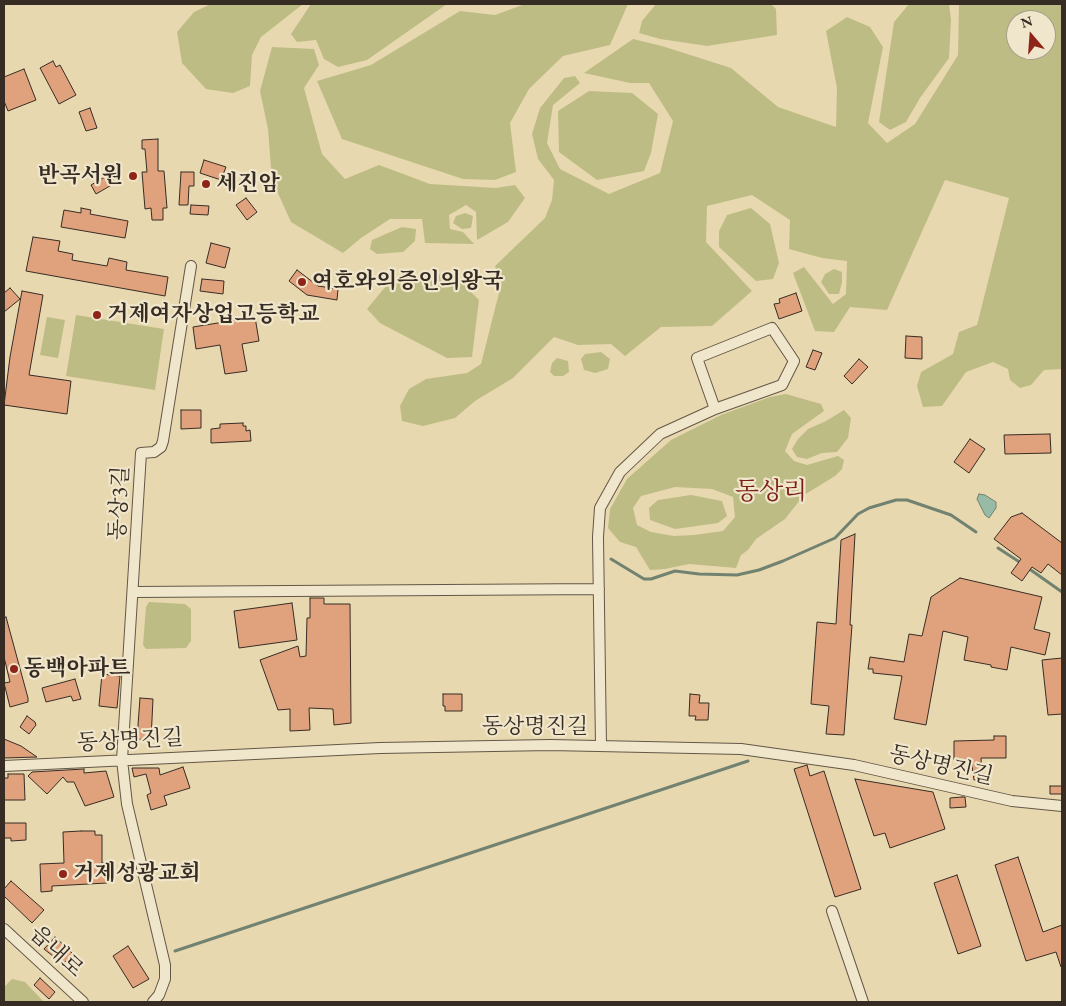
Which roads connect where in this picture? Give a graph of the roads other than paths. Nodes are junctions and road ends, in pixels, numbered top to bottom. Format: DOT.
graph roads {
  1 [pos="192,266"];
  2 [pos="715,409"];
  3 [pos="599,589"];
  4 [pos="134,592"];
  5 [pos="601,746"];
  6 [pos="122,760"];
  7 [pos="4,766"];
  8 [pos="1062,806"];
  9 [pos="832,910"];
  10 [pos="4,929"];
  11 [pos="83,1002"];
  12 [pos="153,1002"];
  13 [pos="863,1002"];
  1 -- 4 [label="street, 동상3길"];
  2 -- 2 [label="street"];
  2 -- 3 [label="street"];
  3 -- 4 [label="street"];
  3 -- 5 [label="street"];
  4 -- 6 [label="street, 동상3길"];
  5 -- 6 [label="street, 동상명진길"];
  5 -- 8 [label="street, 동상명진길"];
  6 -- 7 [label="street, 동상명진길"];
  6 -- 12 [label="street, 동상3길"];
  9 -- 13 [label="street"];
  10 -- 11 [label="street, 읍내로"];
}
